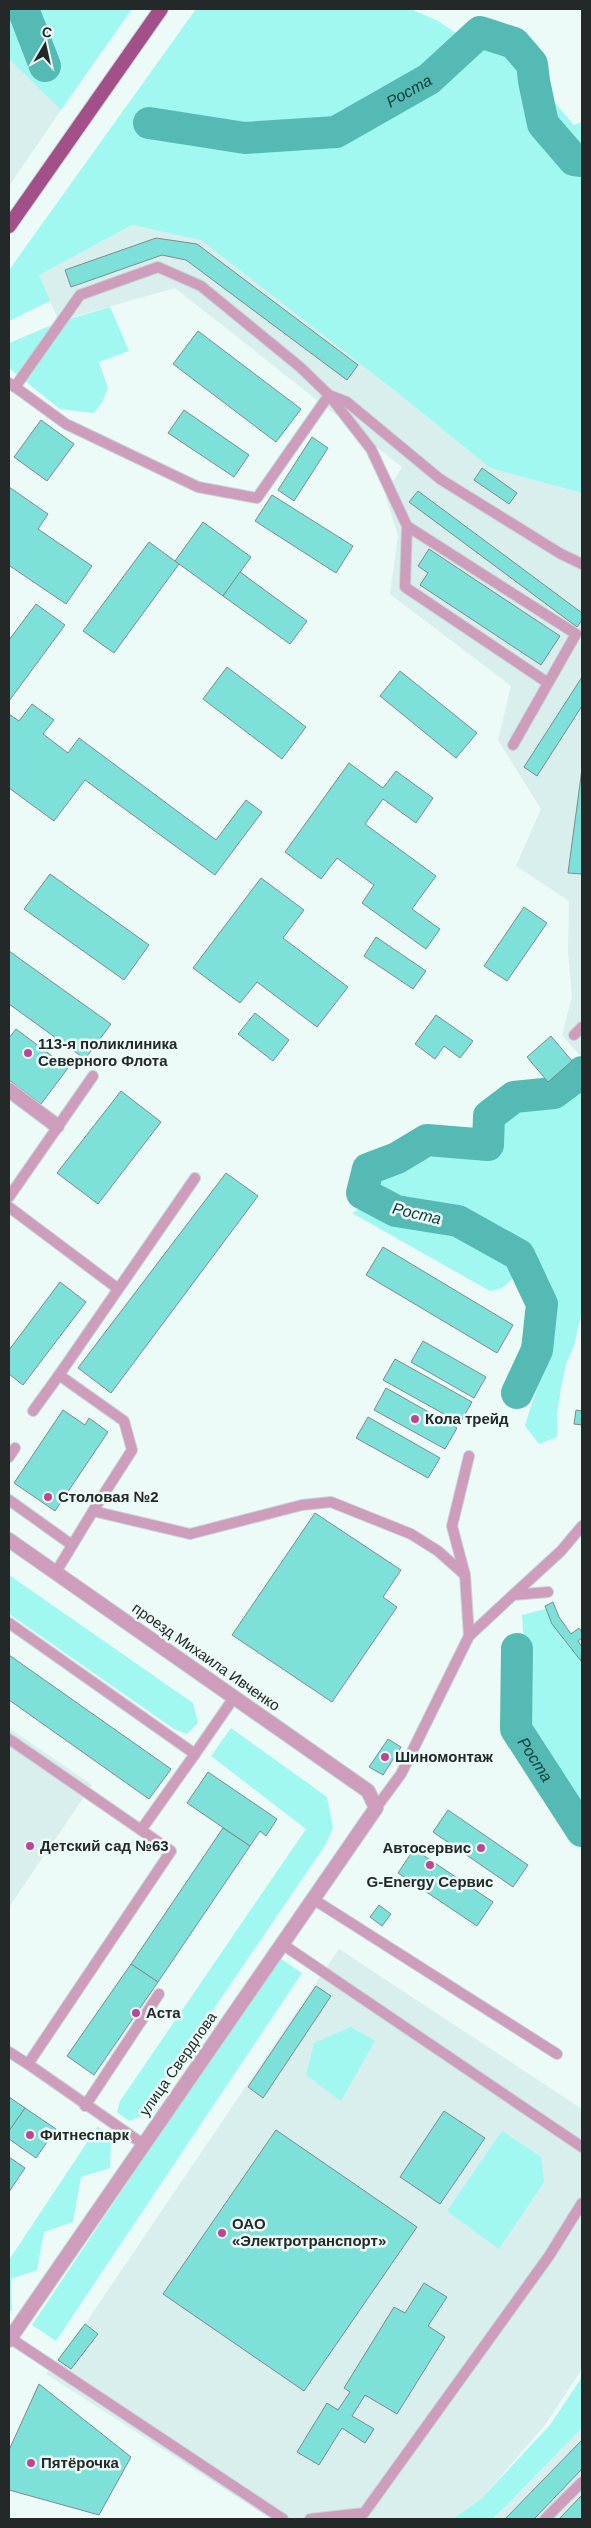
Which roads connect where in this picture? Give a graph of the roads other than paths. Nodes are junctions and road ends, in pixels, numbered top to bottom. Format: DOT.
graph roads {
  1 [pos="161,9"];
  2 [pos="9,226"];
  3 [pos="12,385"];
  4 [pos="329,395"];
  5 [pos="407,526"];
  6 [pos="582,564"];
  7 [pos="548,683"];
  8 [pos="513,744"];
  9 [pos="582,1027"];
  10 [pos="574,1035"];
  11 [pos="93,1076"];
  12 [pos="9,1090"];
  13 [pos="57,1126"];
  14 [pos="195,1178"];
  15 [pos="9,1197"];
  16 [pos="9,1207"];
  17 [pos="117,1288"];
  18 [pos="59,1375"];
  19 [pos="33,1411"];
  20 [pos="15,1448"];
  21 [pos="469,1456"];
  22 [pos="9,1458"];
  23 [pos="9,1500"];
  24 [pos="93,1511"];
  25 [pos="582,1526"];
  26 [pos="9,1540"];
  27 [pos="72,1545"];
  28 [pos="56,1572"];
  29 [pos="465,1575"];
  30 [pos="548,1592"];
  31 [pos="513,1595"];
  32 [pos="9,1623"];
  33 [pos="470,1636"];
  34 [pos="235,1696"];
  35 [pos="9,1739"];
  36 [pos="195,1754"];
  37 [pos="376,1808"];
  38 [pos="141,1830"];
  39 [pos="313,1899"];
  40 [pos="282,1944"];
  41 [pos="159,1994"];
  42 [pos="9,2052"];
  43 [pos="557,2054"];
  44 [pos="28,2064"];
  45 [pos="85,2106"];
  46 [pos="143,2144"];
  47 [pos="582,2147"];
  48 [pos="582,2204"];
  49 [pos="9,2339"];
  50 [pos="582,2482"];
  51 [pos="282,2519"];
  52 [pos="310,2519"];
  53 [pos="545,2519"];
  1 -- 2 [label="main road"];
  3 -- 4 [label="lane"];
  3 -- 4 [label="lane"];
  4 -- 5 [label="lane"];
  4 -- 6 [label="lane"];
  5 -- 7 [label="lane"];
  5 -- 7 [label="lane"];
  7 -- 8 [label="lane"];
  9 -- 10 [label="lane"];
  11 -- 13 [label="lane"];
  12 -- 13 [label="street"];
  13 -- 15 [label="lane"];
  14 -- 17 [label="lane"];
  16 -- 17 [label="lane"];
  17 -- 18 [label="lane"];
  18 -- 19 [label="lane"];
  18 -- 24 [label="lane"];
  20 -- 22 [label="lane"];
  21 -- 29 [label="lane"];
  23 -- 27 [label="lane"];
  24 -- 27 [label="lane"];
  24 -- 29 [label="lane"];
  25 -- 31 [label="lane"];
  26 -- 28 [label="street, проезд Михаила Ивченко"];
  27 -- 28 [label="lane"];
  28 -- 34 [label="street, проезд Михаила Ивченко"];
  29 -- 33 [label="lane"];
  30 -- 31 [label="lane"];
  31 -- 33 [label="lane"];
  32 -- 36 [label="lane"];
  33 -- 37 [label="lane"];
  34 -- 36 [label="lane"];
  34 -- 37 [label="street, проезд Михаила Ивченко"];
  35 -- 38 [label="lane"];
  36 -- 38 [label="lane"];
  37 -- 39 [label="street, улица Свердлова"];
  38 -- 44 [label="lane"];
  39 -- 40 [label="street, улица Свердлова"];
  39 -- 43 [label="lane"];
  40 -- 46 [label="street, улица Свердлова"];
  40 -- 47 [label="lane"];
  41 -- 45 [label="lane"];
  42 -- 44 [label="lane"];
  44 -- 45 [label="lane"];
  45 -- 46 [label="lane"];
  46 -- 49 [label="street, улица Свердлова"];
  48 -- 52 [label="lane"];
  49 -- 51 [label="lane"];
  50 -- 53 [label="lane"];
}
